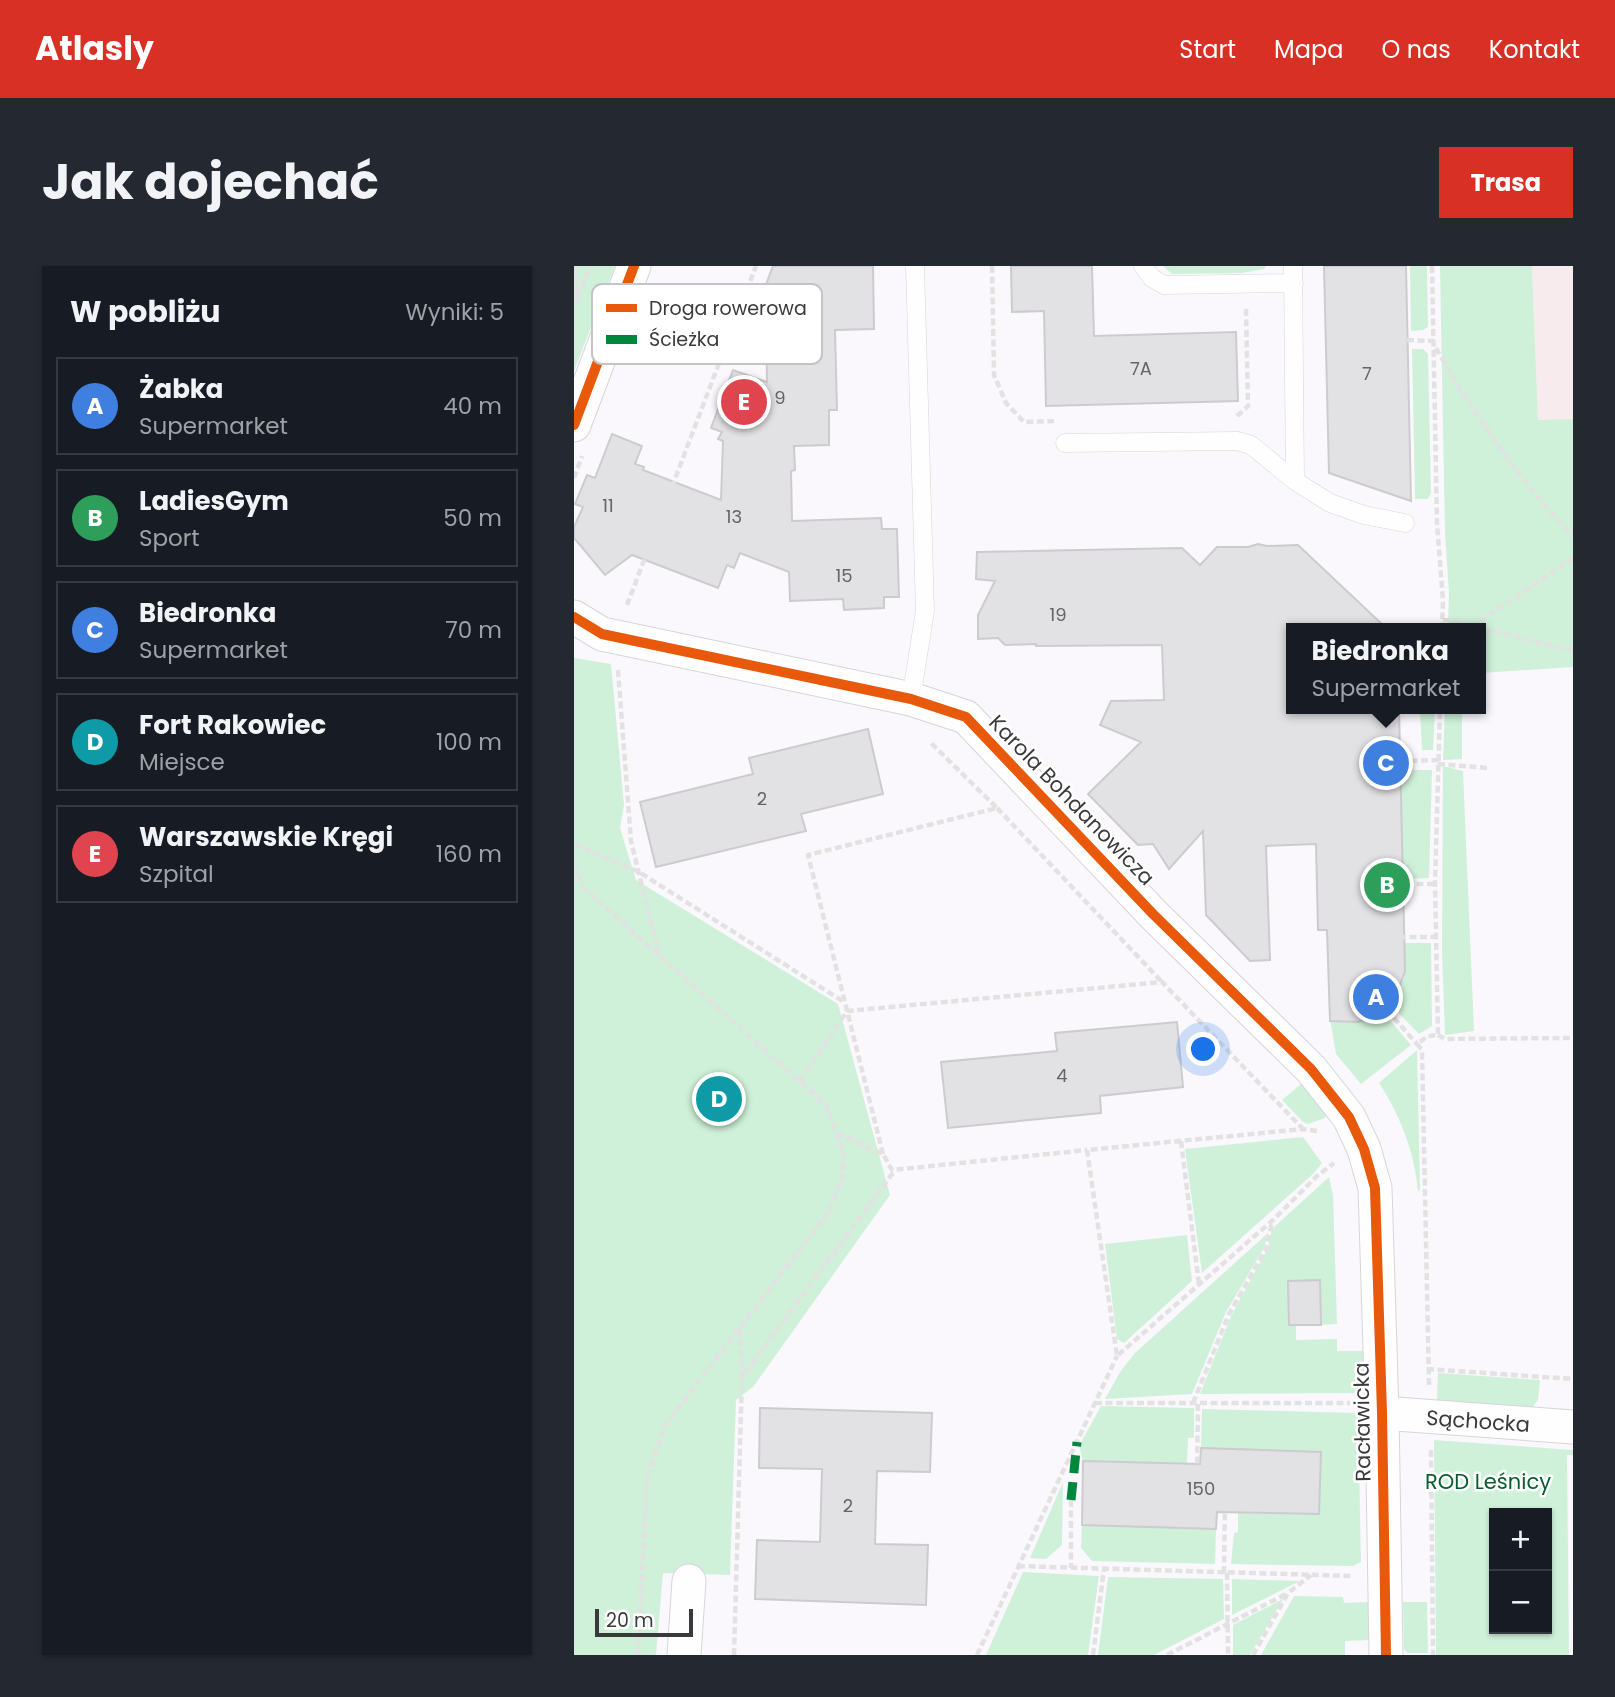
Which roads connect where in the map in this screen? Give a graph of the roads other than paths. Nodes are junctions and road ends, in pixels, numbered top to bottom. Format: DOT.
graph roads {
  1 [pos="634,266"];
  2 [pos="915,266"];
  3 [pos="1143,266"];
  4 [pos="1293,274"];
  5 [pos="627,284"];
  6 [pos="597,364"];
  7 [pos="574,425"];
  8 [pos="1065,443"];
  9 [pos="1295,481"];
  10 [pos="1405,523"];
  11 [pos="574,617"];
  12 [pos="911,699"];
  13 [pos="1375,1188"];
  14 [pos="1372,1408"];
  15 [pos="1573,1427"];
  16 [pos="689,1581"];
  17 [pos="684,1655"];
  18 [pos="1385,1655"];
  1 -- 5 [label="street"];
  2 -- 12 [label="lane"];
  3 -- 4 [label="lane"];
  4 -- 9 [label="lane"];
  6 -- 7 [label="street"];
  8 -- 9 [label="lane"];
  9 -- 10 [label="lane"];
  11 -- 12 [label="street, Karola Bohdanowicza"];
  12 -- 13 [label="street, Karola Bohdanowicza"];
  13 -- 14 [label="street, Racławicka"];
  14 -- 15 [label="street, Sąchocka"];
  14 -- 18 [label="street, Racławicka"];
  16 -- 17 [label="street"];
}
